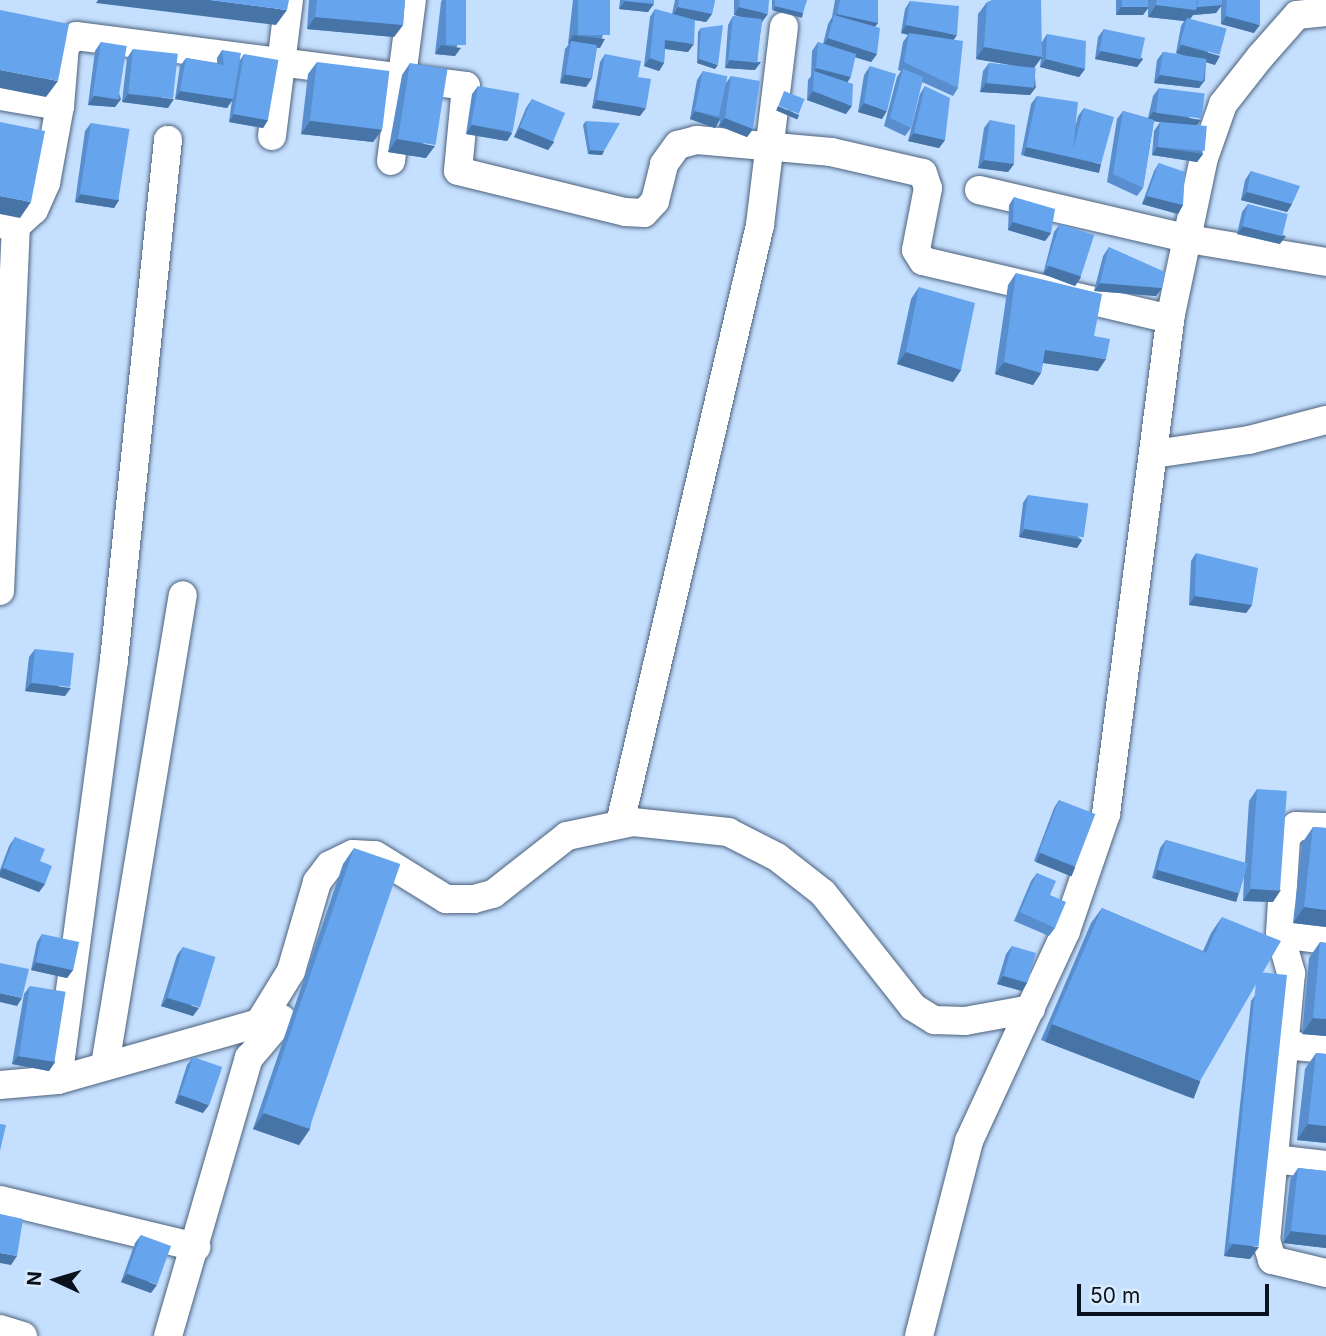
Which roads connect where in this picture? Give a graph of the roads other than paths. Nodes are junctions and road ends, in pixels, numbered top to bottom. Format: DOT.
graph roads {
  1 [pos="289,0"];
  2 [pos="412,0"];
  3 [pos="1295,7"];
  4 [pos="1326,12"];
  5 [pos="783,26"];
  6 [pos="281,62"];
  7 [pos="402,78"];
  8 [pos="0,96"];
  9 [pos="60,106"];
  10 [pos="272,136"];
  11 [pos="168,139"];
  12 [pos="767,149"];
  13 [pos="391,161"];
  14 [pos="979,190"];
  15 [pos="8,225"];
  16 [pos="1188,239"];
  17 [pos="1326,262"];
  18 [pos="1170,318"];
  19 [pos="1326,420"];
  20 [pos="1154,454"];
  21 [pos="0,591"];
  22 [pos="183,595"];
  23 [pos="620,823"];
  24 [pos="1326,827"];
  25 [pos="1280,934"];
  26 [pos="1326,940"];
  27 [pos="1031,1009"];
  28 [pos="282,1019"];
  29 [pos="1284,1045"];
  30 [pos="1326,1049"];
  31 [pos="105,1065"];
  32 [pos="58,1080"];
  33 [pos="0,1085"];
  34 [pos="1274,1159"];
  35 [pos="1326,1165"];
  36 [pos="0,1200"];
  37 [pos="196,1247"];
  38 [pos="1326,1273"];
  39 [pos="0,1329"];
  40 [pos="23,1336"];
  41 [pos="168,1336"];
  42 [pos="919,1336"];
  1 -- 6 [label="street"];
  2 -- 7 [label="street"];
  3 -- 4 [label="street"];
  3 -- 16 [label="street"];
  5 -- 12 [label="street"];
  6 -- 7 [label="street"];
  6 -- 9 [label="street"];
  6 -- 10 [label="street"];
  7 -- 12 [label="street"];
  7 -- 13 [label="street"];
  8 -- 9 [label="street"];
  9 -- 15 [label="street"];
  11 -- 32 [label="street"];
  12 -- 18 [label="street"];
  12 -- 23 [label="street"];
  14 -- 16 [label="street"];
  15 -- 21 [label="street"];
  16 -- 17 [label="street"];
  16 -- 18 [label="street"];
  18 -- 20 [label="street"];
  19 -- 20 [label="street"];
  20 -- 27 [label="street"];
  22 -- 31 [label="street"];
  23 -- 27 [label="street"];
  23 -- 31 [label="street"];
  24 -- 25 [label="street"];
  25 -- 26 [label="street"];
  25 -- 29 [label="street"];
  27 -- 42 [label="street"];
  28 -- 37 [label="street"];
  29 -- 30 [label="street"];
  29 -- 34 [label="street"];
  31 -- 32 [label="street"];
  32 -- 33 [label="street"];
  34 -- 35 [label="street"];
  34 -- 38 [label="street"];
  36 -- 37 [label="street"];
  37 -- 41 [label="street"];
  39 -- 40 [label="street"];
}
